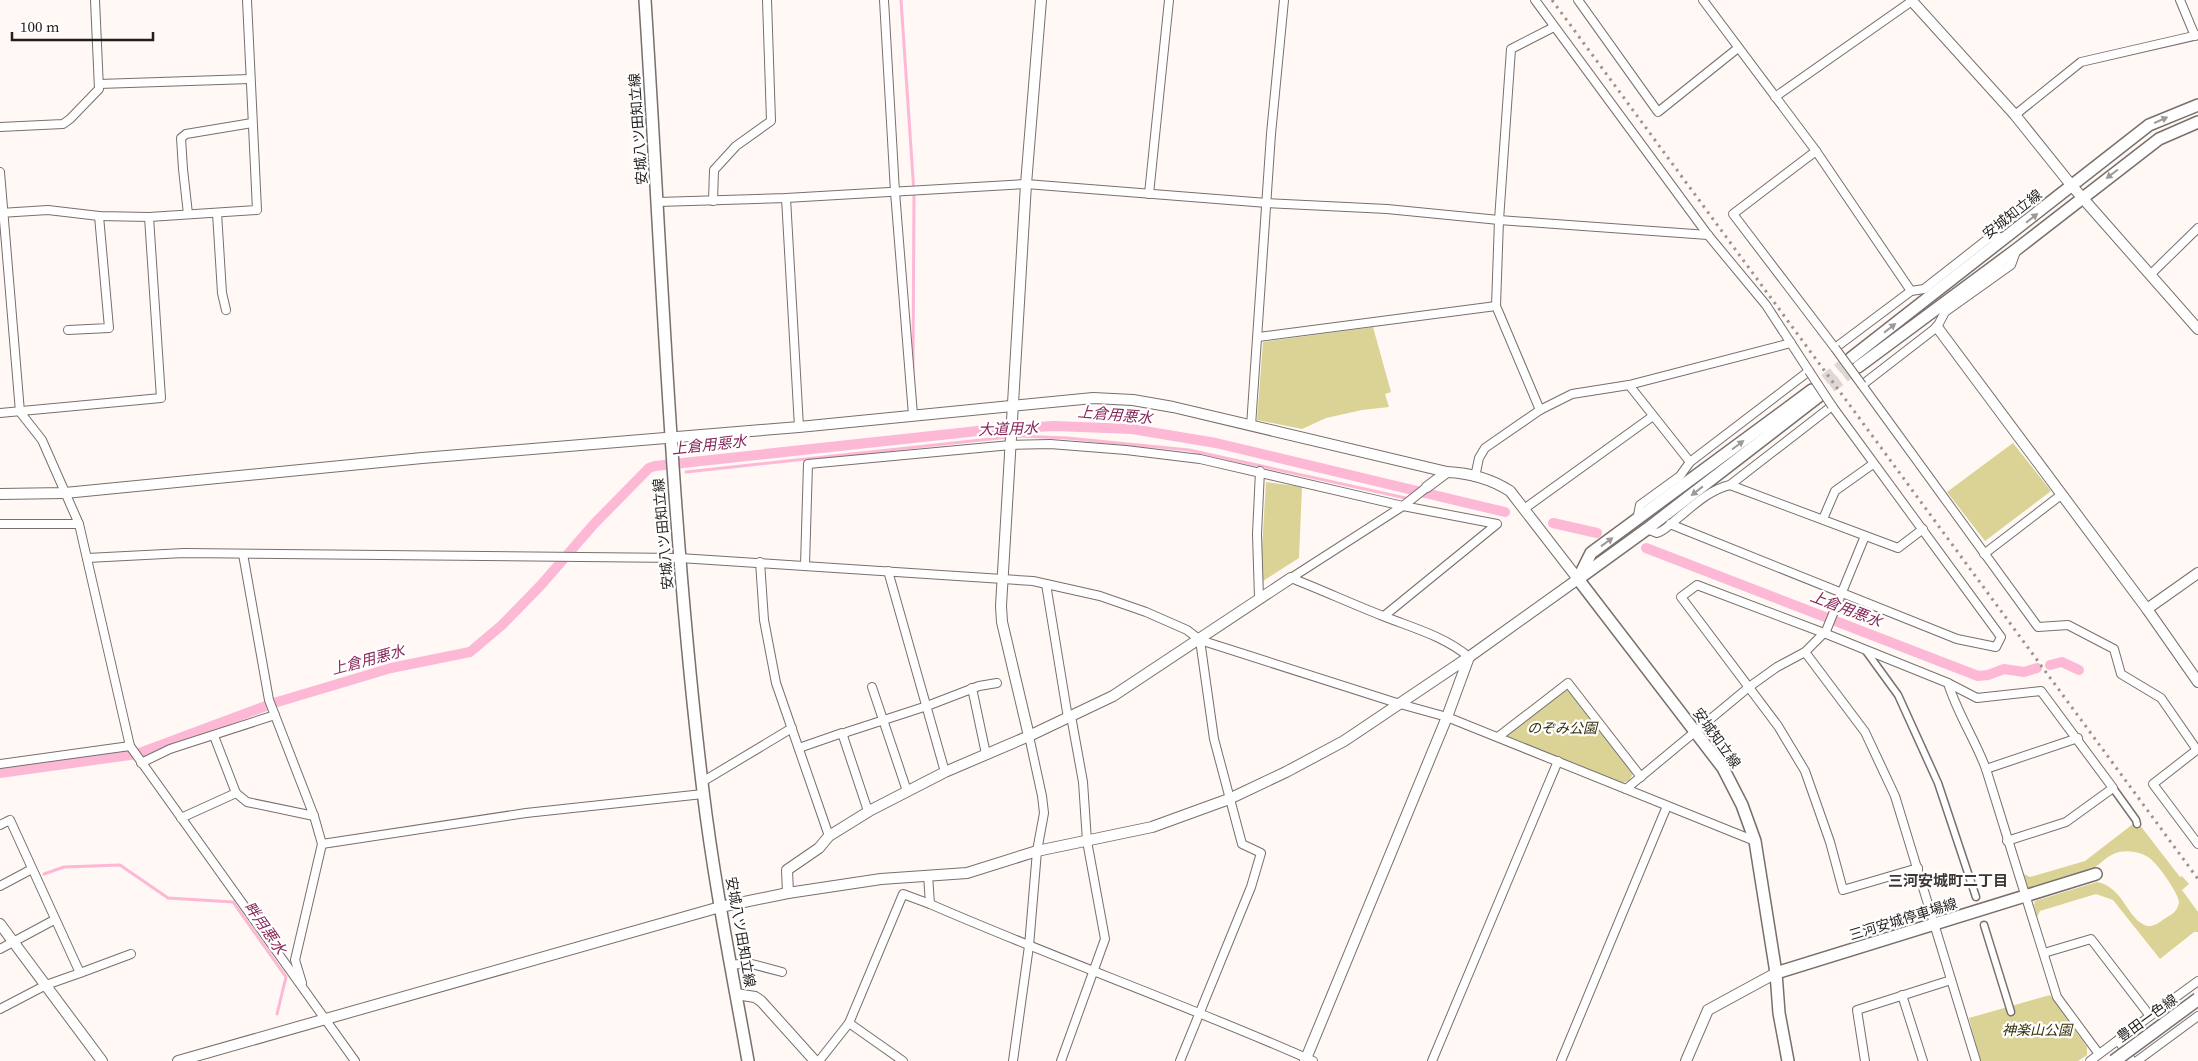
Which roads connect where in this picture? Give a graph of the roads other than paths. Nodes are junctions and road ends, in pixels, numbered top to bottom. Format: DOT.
graph roads {
  1 [pos="95,0"];
  2 [pos="247,0"];
  3 [pos="645,0"];
  4 [pos="767,0"];
  5 [pos="884,0"];
  6 [pos="1041,0"];
  7 [pos="1169,0"];
  8 [pos="1284,0"];
  9 [pos="1535,0"];
  10 [pos="1703,0"];
  11 [pos="1912,0"];
  12 [pos="2180,0"];
  13 [pos="1582,2"];
  14 [pos="1554,27"];
  15 [pos="2196,35"];
  16 [pos="1738,48"];
  17 [pos="250,79"];
  18 [pos="99,84"];
  19 [pos="1775,97"];
  20 [pos="2198,105"];
  21 [pos="2015,115"];
  22 [pos="2198,122"];
  23 [pos="252,123"];
  24 [pos="0,127"];
  25 [pos="1816,151"];
  26 [pos="0,172"];
  27 [pos="1026,184"];
  28 [pos="2072,186"];
  29 [pos="895,192"];
  30 [pos="1149,194"];
  31 [pos="2082,197"];
  32 [pos="786,198"];
  33 [pos="713,201"];
  34 [pos="658,202"];
  35 [pos="1267,203"];
  36 [pos="217,212"];
  37 [pos="2,213"];
  38 [pos="188,214"];
  39 [pos="99,216"];
  40 [pos="149,217"];
  41 [pos="1499,220"];
  42 [pos="2198,228"];
  43 [pos="1708,235"];
  44 [pos="2007,237"];
  45 [pos="2016,249"];
  46 [pos="2151,274"];
  47 [pos="1911,291"];
  48 [pos="1496,306"];
  49 [pos="226,310"];
  50 [pos="1937,327"];
  51 [pos="2198,329"];
  52 [pos="68,330"];
  53 [pos="1258,337"];
  54 [pos="1791,343"];
  55 [pos="1835,348"];
  56 [pos="1810,371"];
  57 [pos="1629,385"];
  58 [pos="1862,385"];
  59 [pos="1013,405"];
  60 [pos="1832,406"];
  61 [pos="1540,410"];
  62 [pos="20,412"];
  63 [pos="0,413"];
  64 [pos="913,414"];
  65 [pos="1653,416"];
  66 [pos="799,426"];
  67 [pos="1251,426"];
  68 [pos="671,437"];
  69 [pos="1011,444"];
  70 [pos="1690,462"];
  71 [pos="1873,464"];
  72 [pos="1260,472"];
  73 [pos="1447,472"];
  74 [pos="1475,476"];
  75 [pos="1730,485"];
  76 [pos="1427,487"];
  77 [pos="65,493"];
  78 [pos="0,494"];
  79 [pos="2061,495"];
  80 [pos="1403,506"];
  81 [pos="1524,510"];
  82 [pos="1823,519"];
  83 [pos="1637,520"];
  84 [pos="0,524"];
  85 [pos="79,524"];
  86 [pos="1670,524"];
  87 [pos="1648,529"];
  88 [pos="1923,529"];
  89 [pos="1865,536"];
  90 [pos="244,554"];
  91 [pos="1984,554"];
  92 [pos="87,558"];
  93 [pos="680,558"];
  94 [pos="760,562"];
  95 [pos="805,565"];
  96 [pos="888,571"];
  97 [pos="2198,573"];
  98 [pos="1291,578"];
  99 [pos="1578,579"];
  100 [pos="1002,580"];
  101 [pos="1046,584"];
  102 [pos="1842,594"];
  103 [pos="1259,598"];
  104 [pos="2147,609"];
  105 [pos="1384,616"];
  106 [pos="1825,632"];
  107 [pos="1200,640"];
  108 [pos="1866,651"];
  109 [pos="1805,652"];
  110 [pos="1469,657"];
  111 [pos="2198,682"];
  112 [pos="1948,683"];
  113 [pos="997,684"];
  114 [pos="872,687"];
  115 [pos="1749,687"];
  116 [pos="972,688"];
  117 [pos="1400,704"];
  118 [pos="928,706"];
  119 [pos="274,712"];
  120 [pos="1070,717"];
  121 [pos="1447,717"];
  122 [pos="884,721"];
  123 [pos="792,728"];
  124 [pos="1694,731"];
  125 [pos="842,735"];
  126 [pos="214,736"];
  127 [pos="1029,736"];
  128 [pos="1498,737"];
  129 [pos="2078,738"];
  130 [pos="130,746"];
  131 [pos="798,748"];
  132 [pos="2197,749"];
  133 [pos="986,754"];
  134 [pos="139,760"];
  135 [pos="1558,761"];
  136 [pos="0,764"];
  137 [pos="1986,769"];
  138 [pos="945,772"];
  139 [pos="1641,776"];
  140 [pos="702,782"];
  141 [pos="2113,788"];
  142 [pos="1626,789"];
  143 [pos="907,791"];
  144 [pos="236,793"];
  145 [pos="704,794"];
  146 [pos="1229,799"];
  147 [pos="1667,806"];
  148 [pos="868,811"];
  149 [pos="314,816"];
  150 [pos="181,818"];
  151 [pos="2137,824"];
  152 [pos="0,825"];
  153 [pos="829,836"];
  154 [pos="1755,840"];
  155 [pos="1087,841"];
  156 [pos="2008,842"];
  157 [pos="322,844"];
  158 [pos="2198,844"];
  159 [pos="1037,851"];
  160 [pos="1918,868"];
  161 [pos="32,869"];
  162 [pos="2096,874"];
  163 [pos="928,876"];
  164 [pos="0,886"];
  165 [pos="788,893"];
  166 [pos="1976,897"];
  167 [pos="2026,897"];
  168 [pos="930,904"];
  169 [pos="720,906"];
  170 [pos="54,920"];
  171 [pos="0,924"];
  172 [pos="1984,925"];
  173 [pos="1934,926"];
  174 [pos="12,942"];
  175 [pos="1029,946"];
  176 [pos="0,949"];
  177 [pos="2044,953"];
  178 [pos="131,954"];
  179 [pos="731,965"];
  180 [pos="782,972"];
  181 [pos="1094,972"];
  182 [pos="1776,973"];
  183 [pos="80,974"];
  184 [pos="1951,980"];
  185 [pos="2198,981"];
  186 [pos="46,985"];
  187 [pos="302,986"];
  188 [pos="736,994"];
  189 [pos="1902,996"];
  190 [pos="2198,999"];
  191 [pos="0,1009"];
  192 [pos="2011,1012"];
  193 [pos="1200,1013"];
  194 [pos="2150,1016"];
  195 [pos="2198,1016"];
  196 [pos="323,1018"];
  197 [pos="849,1023"];
  198 [pos="2118,1040"];
  199 [pos="2099,1054"];
  200 [pos="1308,1060"];
  201 [pos="102,1061"];
  202 [pos="178,1061"];
  203 [pos="355,1061"];
  204 [pos="748,1061"];
  205 [pos="817,1061"];
  206 [pos="903,1061"];
  207 [pos="1013,1061"];
  208 [pos="1061,1061"];
  209 [pos="1180,1061"];
  210 [pos="1432,1061"];
  211 [pos="1561,1061"];
  212 [pos="1686,1061"];
  213 [pos="1788,1061"];
  214 [pos="1865,1061"];
  215 [pos="1923,1061"];
  216 [pos="1976,1061"];
  217 [pos="2090,1061"];
  218 [pos="2114,1061"];
  219 [pos="2132,1061"];
  220 [pos="2137,1061"];
  1 -- 18 [label="street"];
  2 -- 17 [label="street"];
  3 -- 34 [label="main road, 安城八ツ田知立線"];
  4 -- 33 [label="street"];
  5 -- 29 [label="street"];
  6 -- 27 [label="street"];
  7 -- 30 [label="street"];
  8 -- 35 [label="street"];
  9 -- 14 [label="street"];
  10 -- 16 [label="street"];
  11 -- 19 [label="street"];
  11 -- 21 [label="street"];
  12 -- 15 [label="street"];
  13 -- 16 [label="street"];
  14 -- 41 [label="street"];
  14 -- 43 [label="street"];
  15 -- 21 [label="street"];
  16 -- 19 [label="street"];
  17 -- 18 [label="street"];
  17 -- 23 [label="street"];
  18 -- 24 [label="street"];
  19 -- 25 [label="street"];
  28 -- 20 [label="main road, 安城知立線, one-way"];
  21 -- 28 [label="street"];
  22 -- 31 [label="main road, 安城知立線, one-way"];
  23 -- 36 [label="street"];
  23 -- 38 [label="street"];
  25 -- 47 [label="street"];
  25 -- 55 [label="street"];
  26 -- 37 [label="street"];
  27 -- 29 [label="street"];
  27 -- 30 [label="street"];
  27 -- 59 [label="street"];
  28 -- 31 [label="street"];
  44 -- 28 [label="main road, 安城知立線, one-way"];
  29 -- 32 [label="street"];
  29 -- 64 [label="street"];
  30 -- 35 [label="street"];
  31 -- 45 [label="main road, 安城知立線"];
  31 -- 46 [label="street"];
  32 -- 33 [label="street"];
  32 -- 66 [label="street"];
  33 -- 34 [label="street"];
  34 -- 68 [label="main road, 安城八ツ田知立線"];
  35 -- 41 [label="street"];
  35 -- 53 [label="street"];
  36 -- 38 [label="street"];
  36 -- 49 [label="street"];
  37 -- 39 [label="street"];
  37 -- 62 [label="street"];
  38 -- 40 [label="street"];
  39 -- 40 [label="street"];
  39 -- 52 [label="street"];
  40 -- 62 [label="street"];
  41 -- 43 [label="street"];
  41 -- 48 [label="street"];
  42 -- 46 [label="street"];
  43 -- 54 [label="street"];
  45 -- 44 [label="main road, 安城知立線, one-way"];
  44 -- 47 [label="street"];
  45 -- 50 [label="street"];
  46 -- 51 [label="street"];
  47 -- 55 [label="street"];
  48 -- 53 [label="street"];
  48 -- 61 [label="street"];
  50 -- 58 [label="street"];
  50 -- 79 [label="street"];
  53 -- 67 [label="street"];
  54 -- 56 [label="street"];
  54 -- 57 [label="street"];
  55 -- 58 [label="street, bridge"];
  56 -- 60 [label="street, bridge"];
  56 -- 70 [label="street"];
  57 -- 61 [label="street"];
  57 -- 65 [label="street"];
  58 -- 91 [label="street"];
  59 -- 64 [label="street"];
  59 -- 67 [label="street"];
  59 -- 69 [label="street"];
  60 -- 71 [label="street"];
  60 -- 75 [label="street"];
  61 -- 74 [label="street"];
  62 -- 63 [label="street"];
  62 -- 77 [label="street"];
  64 -- 66 [label="street"];
  65 -- 70 [label="street"];
  65 -- 81 [label="street"];
  66 -- 68 [label="street"];
  67 -- 73 [label="street"];
  68 -- 77 [label="street"];
  68 -- 93 [label="main road, 安城八ツ田知立線"];
  69 -- 72 [label="street"];
  69 -- 95 [label="street"];
  69 -- 100 [label="street"];
  70 -- 83 [label="street"];
  71 -- 82 [label="street"];
  71 -- 88 [label="street"];
  72 -- 80 [label="street"];
  72 -- 103 [label="street"];
  73 -- 74 [label="street"];
  73 -- 76 [label="street"];
  74 -- 81 [label="street"];
  75 -- 82 [label="street"];
  75 -- 86 [label="street"];
  76 -- 80 [label="street"];
  77 -- 78 [label="street"];
  77 -- 85 [label="street"];
  79 -- 91 [label="street"];
  79 -- 104 [label="street"];
  80 -- 98 [label="street"];
  80 -- 105 [label="street"];
  81 -- 99 [label="street"];
  82 -- 89 [label="street"];
  83 -- 87 [label="main road, one-way"];
  99 -- 83 [label="main road, one-way"];
  84 -- 85 [label="street"];
  85 -- 92 [label="street"];
  86 -- 87 [label="street"];
  86 -- 102 [label="street"];
  87 -- 99 [label="main road"];
  88 -- 89 [label="street"];
  88 -- 102 [label="street"];
  89 -- 102 [label="street"];
  90 -- 92 [label="street"];
  90 -- 93 [label="street"];
  90 -- 119 [label="street"];
  91 -- 132 [label="street"];
  92 -- 130 [label="street"];
  93 -- 94 [label="street"];
  93 -- 140 [label="main road, 安城八ツ田知立線"];
  94 -- 95 [label="street"];
  94 -- 123 [label="street"];
  95 -- 96 [label="street"];
  96 -- 100 [label="street"];
  96 -- 118 [label="street"];
  97 -- 104 [label="street"];
  98 -- 103 [label="street"];
  98 -- 105 [label="street"];
  99 -- 110 [label="street"];
  99 -- 124 [label="main road, 安城知立線"];
  100 -- 101 [label="street"];
  100 -- 127 [label="street"];
  101 -- 107 [label="street"];
  101 -- 120 [label="street"];
  102 -- 106 [label="street"];
  103 -- 107 [label="street"];
  104 -- 111 [label="street"];
  105 -- 110 [label="street"];
  106 -- 108 [label="street"];
  106 -- 109 [label="street"];
  106 -- 115 [label="street"];
  107 -- 117 [label="street"];
  107 -- 120 [label="street"];
  107 -- 146 [label="street"];
  108 -- 112 [label="street"];
  108 -- 166 [label="street"];
  109 -- 115 [label="street"];
  109 -- 160 [label="street"];
  110 -- 117 [label="street"];
  110 -- 121 [label="street"];
  112 -- 129 [label="street"];
  112 -- 137 [label="street"];
  113 -- 116 [label="street"];
  114 -- 122 [label="street"];
  115 -- 124 [label="street"];
  115 -- 160 [label="street"];
  116 -- 118 [label="street"];
  116 -- 133 [label="street"];
  117 -- 121 [label="street"];
  117 -- 146 [label="street"];
  118 -- 122 [label="street"];
  118 -- 138 [label="street"];
  119 -- 126 [label="street"];
  119 -- 149 [label="street"];
  120 -- 127 [label="street"];
  120 -- 155 [label="street"];
  121 -- 128 [label="street"];
  121 -- 200 [label="street"];
  122 -- 125 [label="street"];
  122 -- 143 [label="street"];
  123 -- 131 [label="street"];
  123 -- 140 [label="street"];
  124 -- 139 [label="street"];
  124 -- 154 [label="main road, 安城知立線"];
  125 -- 131 [label="street"];
  125 -- 148 [label="street"];
  126 -- 134 [label="street"];
  126 -- 144 [label="street"];
  127 -- 133 [label="street"];
  127 -- 159 [label="street"];
  128 -- 135 [label="street"];
  128 -- 139 [label="street"];
  129 -- 137 [label="street"];
  129 -- 141 [label="street"];
  130 -- 134 [label="street"];
  130 -- 136 [label="street"];
  131 -- 153 [label="street"];
  132 -- 158 [label="street"];
  133 -- 138 [label="street"];
  134 -- 150 [label="street"];
  135 -- 142 [label="street"];
  135 -- 210 [label="street"];
  137 -- 156 [label="street"];
  138 -- 143 [label="street"];
  139 -- 142 [label="street"];
  140 -- 145 [label="main road, 安城八ツ田知立線"];
  141 -- 151 [label="street"];
  141 -- 156 [label="street"];
  142 -- 147 [label="street"];
  143 -- 148 [label="street"];
  144 -- 149 [label="street"];
  144 -- 150 [label="street"];
  145 -- 157 [label="street"];
  145 -- 169 [label="main road, 安城八ツ田知立線"];
  146 -- 155 [label="street"];
  146 -- 193 [label="street"];
  147 -- 154 [label="street"];
  147 -- 211 [label="street"];
  148 -- 153 [label="street"];
  149 -- 157 [label="street"];
  150 -- 187 [label="street"];
  152 -- 161 [label="street"];
  153 -- 165 [label="street"];
  154 -- 182 [label="main road, 安城知立線"];
  155 -- 159 [label="street"];
  155 -- 181 [label="street"];
  156 -- 167 [label="street"];
  157 -- 187 [label="street"];
  159 -- 163 [label="street"];
  159 -- 175 [label="street"];
  160 -- 173 [label="street"];
  161 -- 164 [label="street"];
  161 -- 170 [label="street"];
  162 -- 167 [label="main road, 三河安城停車場線"];
  163 -- 165 [label="street"];
  163 -- 168 [label="street"];
  165 -- 169 [label="street"];
  167 -- 173 [label="main road, 三河安城停車場線"];
  167 -- 177 [label="street"];
  168 -- 175 [label="street"];
  168 -- 197 [label="street"];
  169 -- 179 [label="main road, 安城八ツ田知立線"];
  169 -- 196 [label="street"];
  170 -- 174 [label="street"];
  170 -- 183 [label="street"];
  171 -- 174 [label="street"];
  172 -- 192 [label="street"];
  173 -- 182 [label="main road, 三河安城停車場線"];
  173 -- 184 [label="street"];
  174 -- 176 [label="street"];
  174 -- 186 [label="street"];
  175 -- 181 [label="street"];
  175 -- 207 [label="street"];
  177 -- 194 [label="street"];
  177 -- 199 [label="street"];
  178 -- 183 [label="street"];
  179 -- 180 [label="street"];
  179 -- 188 [label="main road, 安城八ツ田知立線"];
  181 -- 193 [label="street"];
  181 -- 208 [label="street"];
  182 -- 212 [label="street"];
  182 -- 213 [label="main road, 安城知立線"];
  183 -- 186 [label="street"];
  184 -- 189 [label="street"];
  184 -- 216 [label="street"];
  185 -- 194 [label="street"];
  186 -- 191 [label="street"];
  186 -- 201 [label="street"];
  187 -- 196 [label="street"];
  188 -- 204 [label="main road, 安城八ツ田知立線"];
  188 -- 205 [label="street"];
  189 -- 214 [label="street"];
  189 -- 215 [label="street"];
  190 -- 218 [label="main road, 豊田一色線, bridge"];
  193 -- 200 [label="street"];
  193 -- 209 [label="street"];
  194 -- 198 [label="street"];
  195 -- 220 [label="street"];
  196 -- 202 [label="street"];
  196 -- 203 [label="street"];
  197 -- 205 [label="street"];
  197 -- 206 [label="street"];
  198 -- 199 [label="street"];
  198 -- 219 [label="street"];
  199 -- 217 [label="street"];
}
